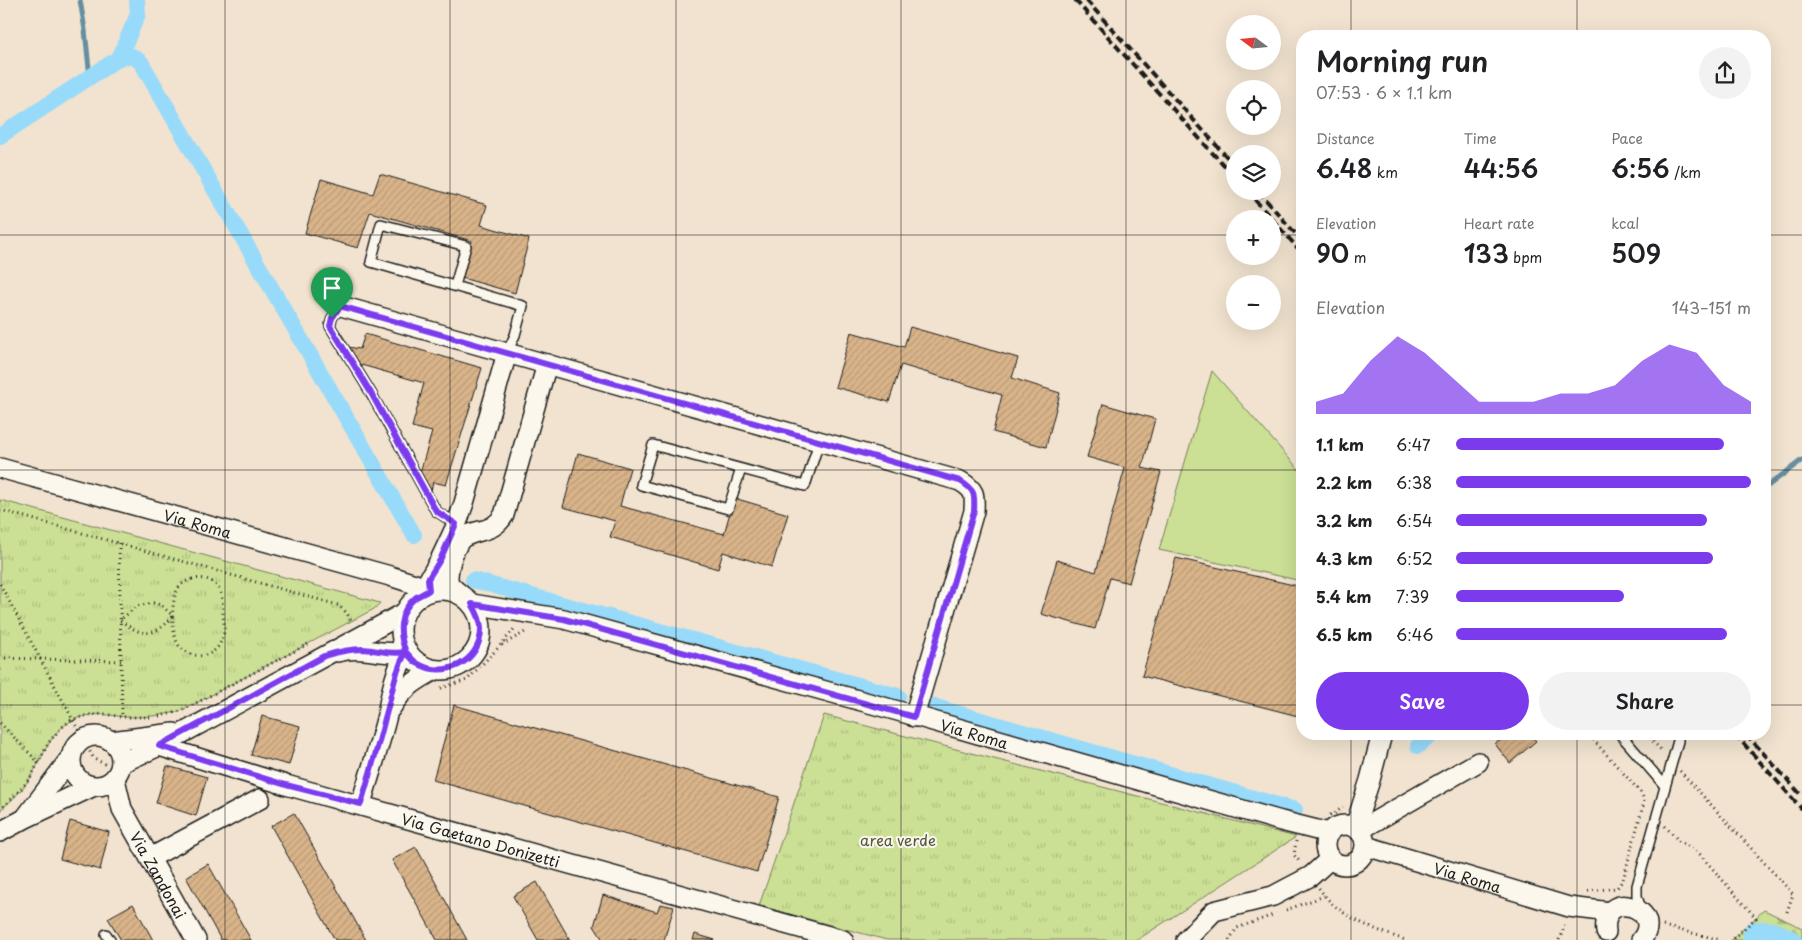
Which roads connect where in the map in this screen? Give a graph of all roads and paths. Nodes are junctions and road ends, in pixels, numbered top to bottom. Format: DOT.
graph roads {
  1 [pos="455,286"];
  2 [pos="340,306"];
  3 [pos="507,353"];
  4 [pos="547,364"];
  5 [pos="819,442"];
  6 [pos="0,468"];
  7 [pos="741,469"];
  8 [pos="0,510"];
  9 [pos="456,524"];
  10 [pos="119,543"];
  11 [pos="440,560"];
  12 [pos="395,578"];
  13 [pos="0,584"];
  14 [pos="429,590"];
  15 [pos="466,599"];
  16 [pos="404,613"];
  17 [pos="173,616"];
  18 [pos="120,620"];
  19 [pos="342,626"];
  20 [pos="308,644"];
  21 [pos="406,652"];
  22 [pos="324,656"];
  23 [pos="0,658"];
  24 [pos="40,659"];
  25 [pos="121,661"];
  26 [pos="435,670"];
  27 [pos="386,715"];
  28 [pos="122,717"];
  29 [pos="914,717"];
  30 [pos="72,720"];
  31 [pos="0,723"];
  32 [pos="185,731"];
  33 [pos="84,739"];
  34 [pos="1380,740"];
  35 [pos="1593,740"];
  36 [pos="1628,740"];
  37 [pos="1652,740"];
  38 [pos="1678,740"];
  39 [pos="111,741"];
  40 [pos="159,746"];
  41 [pos="71,757"];
  42 [pos="1478,762"];
  43 [pos="1672,762"];
  44 [pos="39,763"];
  45 [pos="115,769"];
  46 [pos="1665,786"];
  47 [pos="92,787"];
  48 [pos="260,799"];
  49 [pos="1346,799"];
  50 [pos="361,804"];
  51 [pos="122,809"];
  52 [pos="0,810"];
  53 [pos="26,818"];
  54 [pos="1327,825"];
  55 [pos="1300,826"];
  56 [pos="0,832"];
  57 [pos="1662,834"];
  58 [pos="1360,835"];
  59 [pos="150,858"];
  60 [pos="1330,859"];
  61 [pos="1311,876"];
  62 [pos="1637,886"];
  63 [pos="1324,896"];
  64 [pos="1569,907"];
  65 [pos="1616,909"];
  66 [pos="1642,912"];
  67 [pos="1787,912"];
  68 [pos="1660,925"];
  69 [pos="1609,936"];
  70 [pos="1643,939"];
  71 [pos="196,940"];
  72 [pos="843,940"];
  73 [pos="1186,940"];
  74 [pos="1229,940"];
  75 [pos="1405,940"];
  76 [pos="1559,940"];
  77 [pos="1721,940"];
  78 [pos="1731,940"];
  1 -- 1 [label="lane"];
  1 -- 3 [label="lane"];
  2 -- 3 [label="street"];
  2 -- 9 [label="lane"];
  3 -- 4 [label="street"];
  3 -- 9 [label="street"];
  4 -- 5 [label="street"];
  4 -- 15 [label="street"];
  5 -- 7 [label="lane"];
  5 -- 29 [label="street"];
  6 -- 12 [label="street, Via Roma"];
  7 -- 7 [label="lane"];
  8 -- 10 [label="path"];
  9 -- 11 [label="street"];
  10 -- 18 [label="path"];
  10 -- 19 [label="path"];
  11 -- 12 [label="street"];
  11 -- 14 [label="street"];
  12 -- 14 [label="street, Via Roma"];
  12 -- 16 [label="street"];
  13 -- 24 [label="path"];
  14 -- 15 [label="street"];
  14 -- 16 [label="street"];
  15 -- 26 [label="street"];
  15 -- 29 [label="street, Via Roma"];
  16 -- 21 [label="street"];
  16 -- 22 [label="street"];
  17 -- 17 [label="path"];
  17 -- 18 [label="path"];
  17 -- 18 [label="path"];
  18 -- 25 [label="path"];
  20 -- 28 [label="path"];
  21 -- 22 [label="street"];
  21 -- 26 [label="street"];
  21 -- 27 [label="street"];
  22 -- 32 [label="street"];
  23 -- 24 [label="path"];
  24 -- 25 [label="path"];
  24 -- 30 [label="path"];
  25 -- 28 [label="path"];
  26 -- 27 [label="street"];
  27 -- 50 [label="street"];
  28 -- 30 [label="path"];
  29 -- 55 [label="street, Via Roma"];
  30 -- 33 [label="path"];
  30 -- 44 [label="path"];
  31 -- 44 [label="path"];
  32 -- 39 [label="street"];
  32 -- 40 [label="street"];
  33 -- 39 [label="street"];
  33 -- 41 [label="street"];
  33 -- 45 [label="path"];
  34 -- 58 [label="street"];
  35 -- 64 [label="path"];
  36 -- 46 [label="lane"];
  37 -- 43 [label="path"];
  38 -- 43 [label="lane"];
  39 -- 45 [label="street"];
  40 -- 45 [label="street"];
  40 -- 50 [label="street, Via Gaetano Donizetti"];
  41 -- 47 [label="street"];
  41 -- 53 [label="street"];
  42 -- 58 [label="street"];
  43 -- 46 [label="lane"];
  43 -- 67 [label="path"];
  44 -- 52 [label="path"];
  45 -- 47 [label="street"];
  45 -- 51 [label="street"];
  46 -- 62 [label="lane"];
  47 -- 51 [label="street"];
  47 -- 53 [label="street"];
  48 -- 59 [label="street"];
  49 -- 54 [label="path"];
  50 -- 72 [label="street, Via Gaetano Donizetti"];
  51 -- 59 [label="street, Via Zandonai"];
  53 -- 56 [label="street"];
  54 -- 55 [label="street, Via Roma"];
  54 -- 58 [label="street"];
  54 -- 60 [label="street"];
  55 -- 61 [label="path"];
  57 -- 78 [label="path"];
  58 -- 60 [label="street"];
  58 -- 64 [label="street, Via Roma"];
  59 -- 71 [label="street, Via Zandonai"];
  60 -- 61 [label="street"];
  61 -- 63 [label="path"];
  61 -- 73 [label="street"];
  62 -- 65 [label="lane"];
  62 -- 66 [label="lane"];
  63 -- 74 [label="path"];
  63 -- 75 [label="path"];
  64 -- 65 [label="street"];
  64 -- 69 [label="street"];
  64 -- 76 [label="path"];
  65 -- 66 [label="street"];
  65 -- 69 [label="street"];
  66 -- 70 [label="street"];
  68 -- 77 [label="path"];
}
